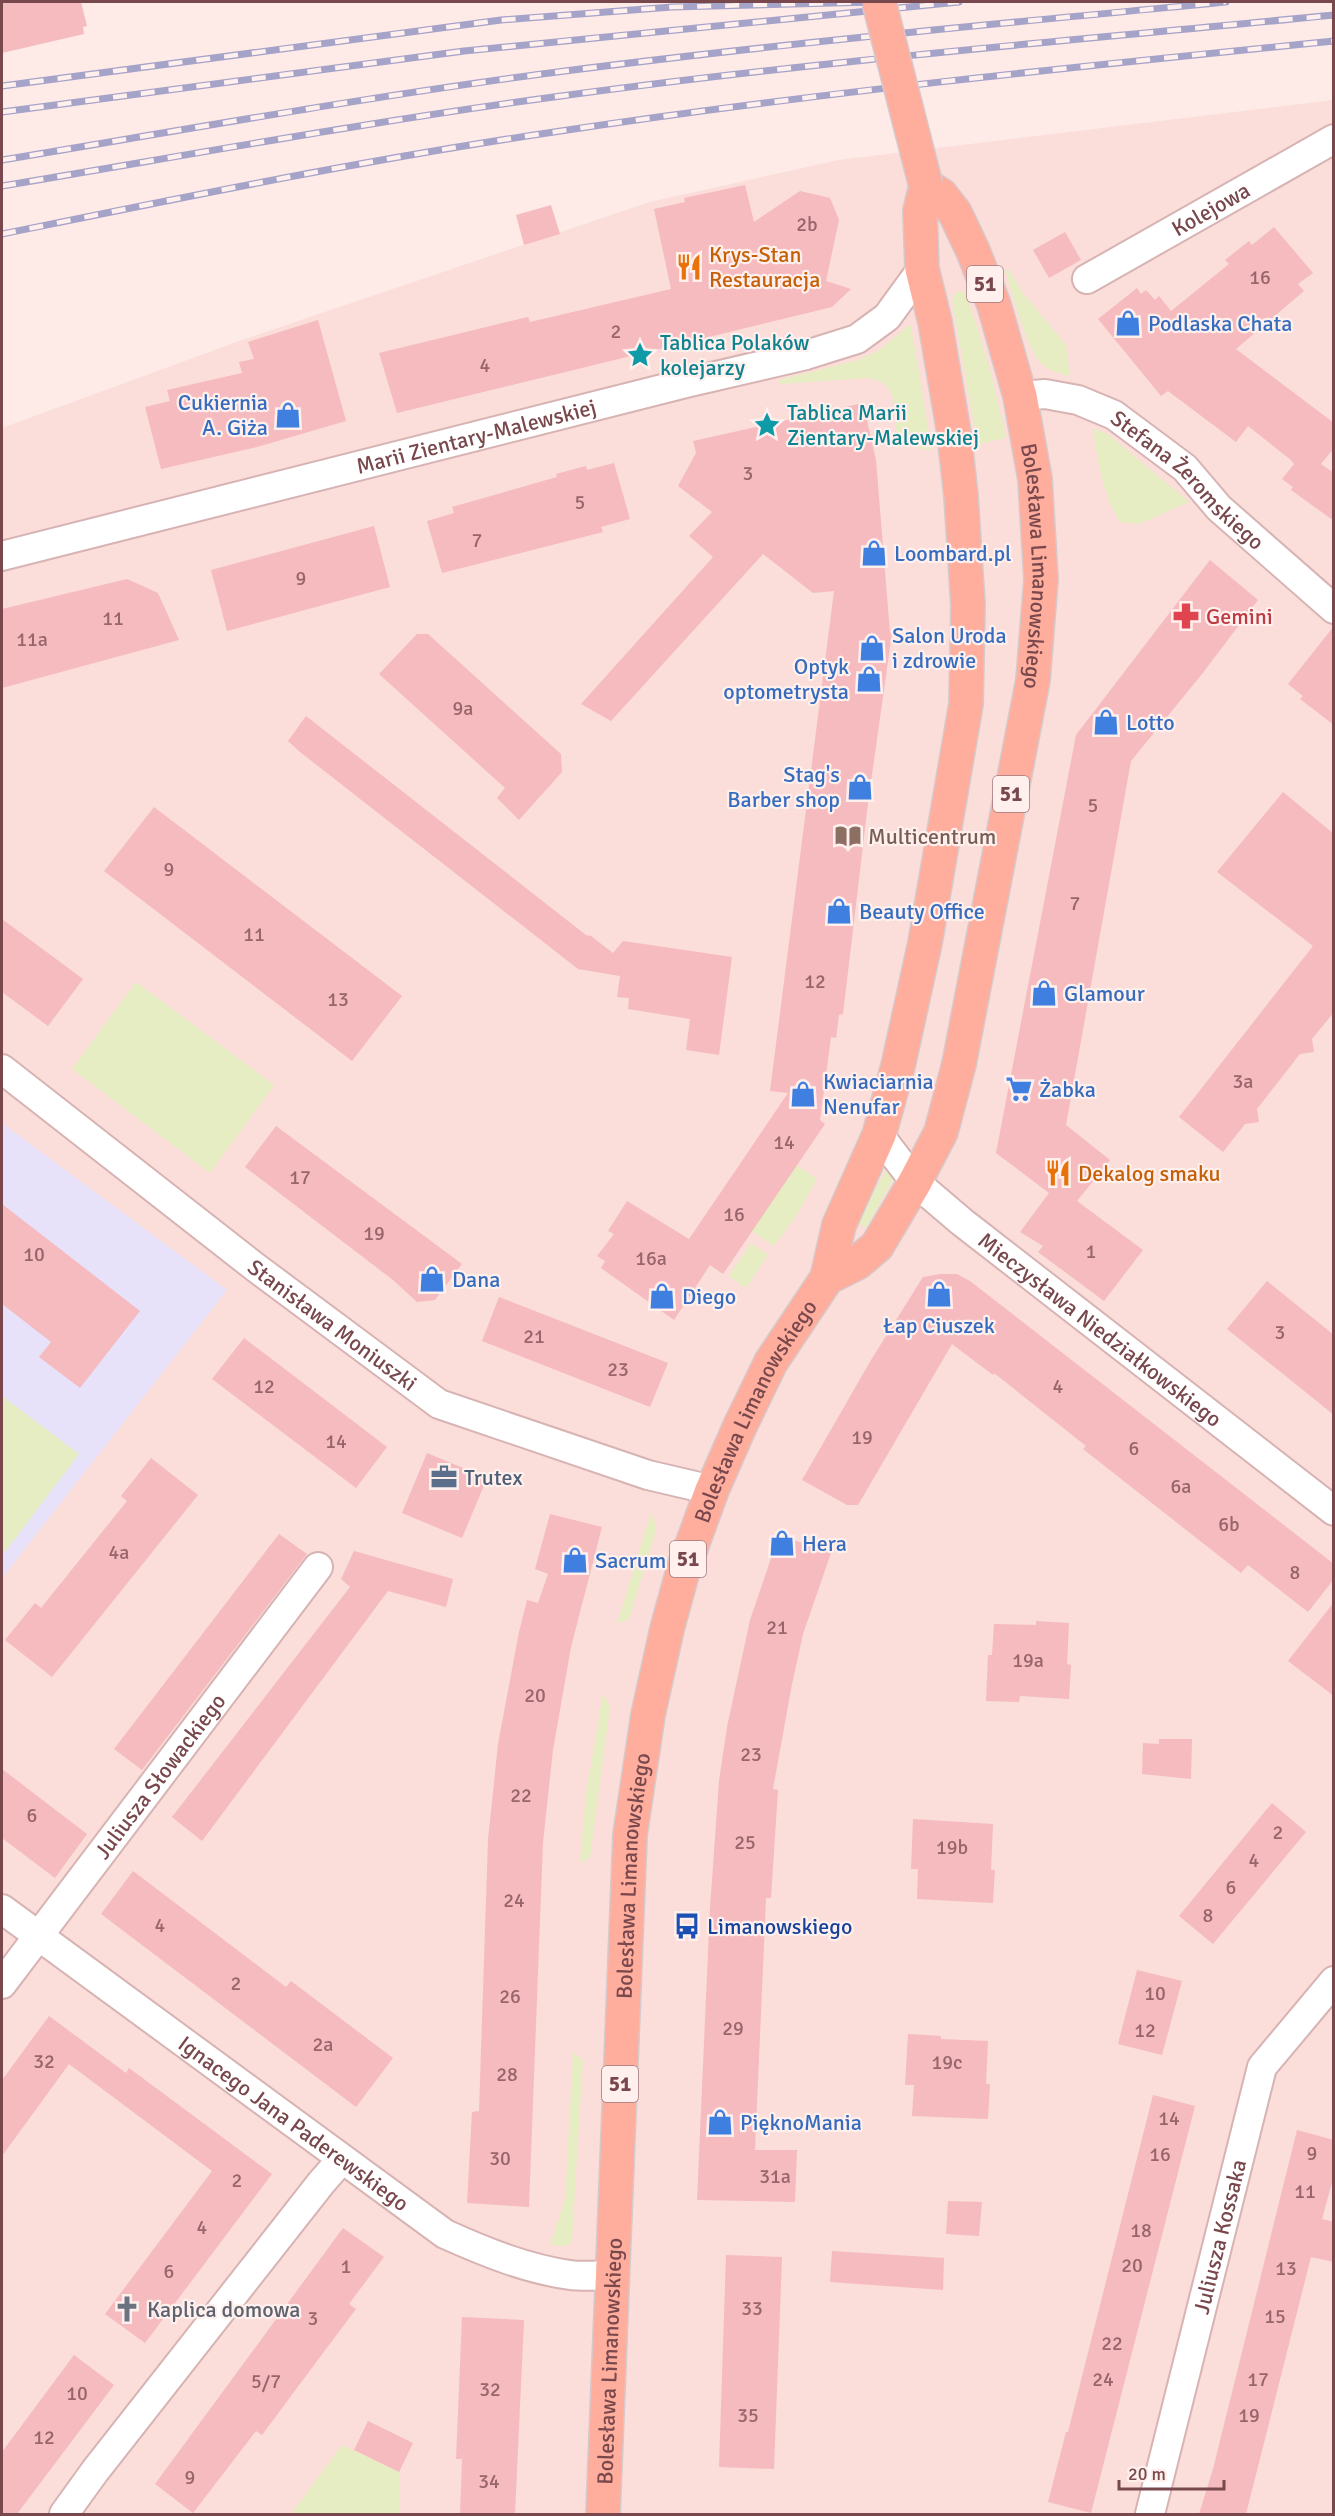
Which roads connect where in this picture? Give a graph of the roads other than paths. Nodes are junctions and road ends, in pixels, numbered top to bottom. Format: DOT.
graph roads {
  1 [pos="879,2"];
  2 [pos="1334,139"];
  3 [pos="926,186"];
  4 [pos="922,269"];
  5 [pos="1087,279"];
  6 [pos="1020,396"];
  7 [pos="2,556"];
  8 [pos="1334,609"];
  9 [pos="2,1069"];
  10 [pos="879,1135"];
  11 [pos="915,1182"];
  12 [pos="827,1278"];
  13 [pos="712,1490"];
  14 [pos="1334,1511"];
  15 [pos="318,1567"];
  16 [pos="2,1909"];
  17 [pos="37,1936"];
  18 [pos="1334,1981"];
  19 [pos="2,1984"];
  20 [pos="342,2159"];
  21 [pos="613,2275"];
  22 [pos="64,2514"];
  23 [pos="603,2514"];
  24 [pos="1150,2514"];
  1 -- 3 [label="main road, Bolesława Limanowskiego / 51, bridge"];
  2 -- 5 [label="street, Kolejowa"];
  3 -- 4 [label="main road, Bolesława Limanowskiego / 51"];
  3 -- 6 [label="main road, Bolesława Limanowskiego / 51"];
  4 -- 7 [label="street, Marii Zientary-Malewskiej"];
  4 -- 10 [label="main road, Bolesława Limanowskiego / 51"];
  6 -- 8 [label="street, Stefana Żeromskiego"];
  6 -- 11 [label="main road, Bolesława Limanowskiego / 51"];
  9 -- 13 [label="street, Stanisława Moniuszki"];
  10 -- 11 [label="street, Mieczysława Niedziałkowskiego"];
  10 -- 12 [label="main road, Bolesława Limanowskiego / 51"];
  11 -- 12 [label="main road, Bolesława Limanowskiego / 51"];
  11 -- 14 [label="street, Mieczysława Niedziałkowskiego"];
  12 -- 13 [label="main road, Bolesława Limanowskiego / 51"];
  13 -- 21 [label="main road, Bolesława Limanowskiego / 51"];
  15 -- 17 [label="street, Juliusza Słowackiego"];
  16 -- 17 [label="street, Ignacego Jana Paderewskiego"];
  17 -- 19 [label="street, Juliusza Słowackiego"];
  17 -- 20 [label="street, Ignacego Jana Paderewskiego"];
  18 -- 24 [label="street, Juliusza Kossaka"];
  20 -- 21 [label="street, Ignacego Jana Paderewskiego"];
  20 -- 22 [label="street"];
  21 -- 23 [label="main road, Bolesława Limanowskiego / 51"];
}
